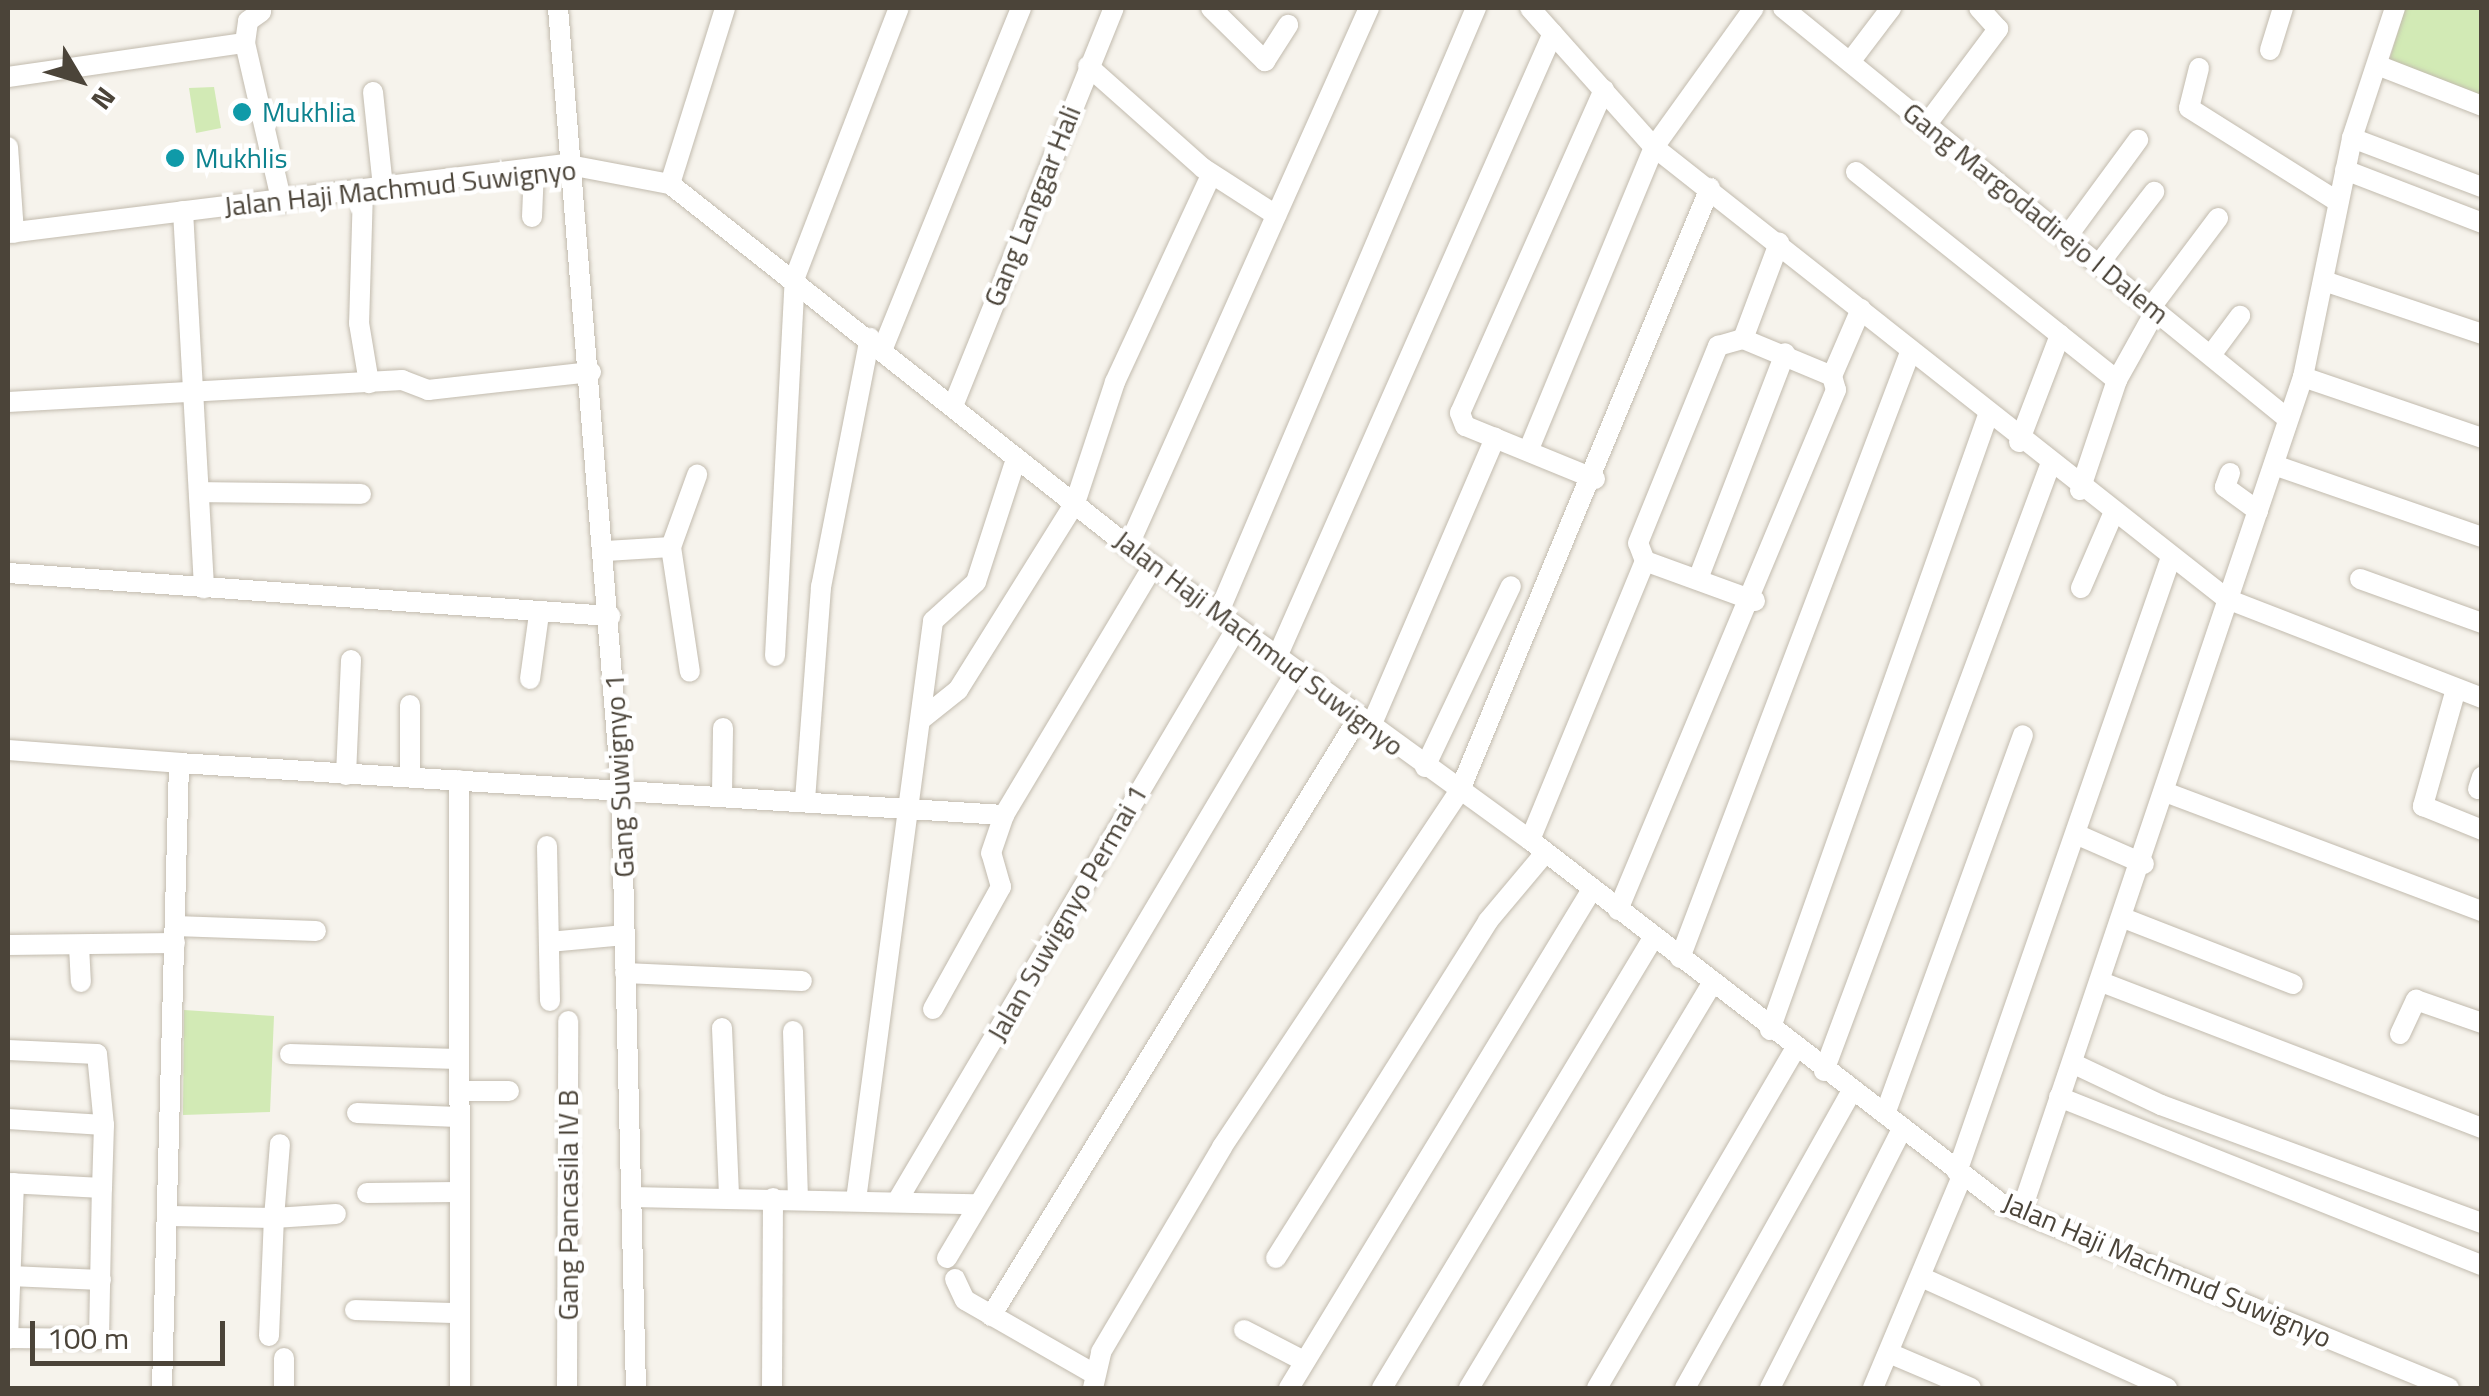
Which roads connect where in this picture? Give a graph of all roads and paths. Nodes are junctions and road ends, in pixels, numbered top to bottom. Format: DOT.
graph roads {
  1 [pos="558,8"];
  2 [pos="725,8"];
  3 [pos="898,8"];
  4 [pos="1021,8"];
  5 [pos="1114,8"];
  6 [pos="1211,8"];
  7 [pos="1369,8"];
  8 [pos="1476,8"];
  9 [pos="1530,8"];
  10 [pos="1754,8"];
  11 [pos="1783,8"];
  12 [pos="1891,8"];
  13 [pos="1979,8"];
  14 [pos="2284,8"];
  15 [pos="2394,8"];
  16 [pos="261,12"];
  17 [pos="1288,25"];
  18 [pos="1552,33"];
  19 [pos="245,43"];
  20 [pos="2270,50"];
  21 [pos="1850,62"];
  22 [pos="2377,65"];
  23 [pos="1088,66"];
  24 [pos="2200,68"];
  25 [pos="8,77"];
  26 [pos="1604,90"];
  27 [pos="374,92"];
  28 [pos="2482,106"];
  29 [pos="1927,124"];
  30 [pos="2352,138"];
  31 [pos="2138,140"];
  32 [pos="1654,147"];
  33 [pos="8,148"];
  34 [pos="577,165"];
  35 [pos="534,168"];
  36 [pos="2345,170"];
  37 [pos="1856,172"];
  38 [pos="1212,175"];
  39 [pos="670,184"];
  40 [pos="2482,187"];
  41 [pos="1710,188"];
  42 [pos="373,189"];
  43 [pos="2154,192"];
  44 [pos="2338,202"];
  45 [pos="282,203"];
  46 [pos="183,211"];
  47 [pos="1276,215"];
  48 [pos="532,217"];
  49 [pos="2218,218"];
  50 [pos="2482,224"];
  51 [pos="11,233"];
  52 [pos="2066,238"];
  53 [pos="1779,243"];
  54 [pos="2099,264"];
  55 [pos="795,277"];
  56 [pos="2327,282"];
  57 [pos="2154,308"];
  58 [pos="1861,309"];
  59 [pos="2240,316"];
  60 [pos="2060,334"];
  61 [pos="2482,334"];
  62 [pos="1743,339"];
  63 [pos="877,343"];
  64 [pos="1912,350"];
  65 [pos="1785,353"];
  66 [pos="2211,355"];
  67 [pos="591,372"];
  68 [pos="1832,376"];
  69 [pos="2303,377"];
  70 [pos="2117,380"];
  71 [pos="368,383"];
  72 [pos="193,392"];
  73 [pos="8,402"];
  74 [pos="953,406"];
  75 [pos="1988,416"];
  76 [pos="2288,419"];
  77 [pos="1495,438"];
  78 [pos="2482,438"];
  79 [pos="2020,442"];
  80 [pos="1529,449"];
  81 [pos="1016,459"];
  82 [pos="2274,465"];
  83 [pos="2049,468"];
  84 [pos="2230,473"];
  85 [pos="697,475"];
  86 [pos="1595,479"];
  87 [pos="2080,490"];
  88 [pos="199,492"];
  89 [pos="361,494"];
  90 [pos="1075,503"];
  91 [pos="2258,511"];
  92 [pos="2112,514"];
  93 [pos="2482,538"];
  94 [pos="1128,546"];
  95 [pos="671,547"];
  96 [pos="606,551"];
  97 [pos="2171,557"];
  98 [pos="1645,561"];
  99 [pos="1152,566"];
  100 [pos="8,573"];
  101 [pos="1698,579"];
  102 [pos="2360,579"];
  103 [pos="1510,586"];
  104 [pos="204,588"];
  105 [pos="2082,588"];
  106 [pos="2227,599"];
  107 [pos="1756,600"];
  108 [pos="539,614"];
  109 [pos="1218,614"];
  110 [pos="610,616"];
  111 [pos="2482,623"];
  112 [pos="1236,629"];
  113 [pos="775,656"];
  114 [pos="1277,657"];
  115 [pos="351,660"];
  116 [pos="1297,670"];
  117 [pos="690,672"];
  118 [pos="530,678"];
  119 [pos="2456,688"];
  120 [pos="2482,698"];
  121 [pos="410,705"];
  122 [pos="922,718"];
  123 [pos="1365,722"];
  124 [pos="723,728"];
  125 [pos="2023,735"];
  126 [pos="8,750"];
  127 [pos="178,763"];
  128 [pos="1425,767"];
  129 [pos="346,774"];
  130 [pos="410,774"];
  131 [pos="459,780"];
  132 [pos="620,788"];
  133 [pos="1460,790"];
  134 [pos="2165,792"];
  135 [pos="722,794"];
  136 [pos="805,800"];
  137 [pos="910,808"];
  138 [pos="1004,815"];
  139 [pos="2482,830"];
  140 [pos="2078,835"];
  141 [pos="547,846"];
  142 [pos="1538,846"];
  143 [pos="2144,864"];
  144 [pos="1591,891"];
  145 [pos="1618,910"];
  146 [pos="2482,911"];
  147 [pos="2126,919"];
  148 [pos="316,931"];
  149 [pos="175,934"];
  150 [pos="626,935"];
  151 [pos="1653,938"];
  152 [pos="549,942"];
  153 [pos="8,945"];
  154 [pos="79,946"];
  155 [pos="1680,958"];
  156 [pos="625,973"];
  157 [pos="802,980"];
  158 [pos="81,982"];
  159 [pos="2104,983"];
  160 [pos="2293,984"];
  161 [pos="1711,986"];
  162 [pos="550,1001"];
  163 [pos="933,1010"];
  164 [pos="568,1021"];
  165 [pos="2482,1023"];
  166 [pos="722,1028"];
  167 [pos="1770,1030"];
  168 [pos="793,1032"];
  169 [pos="2400,1034"];
  170 [pos="1795,1049"];
  171 [pos="8,1050"];
  172 [pos="290,1054"];
  173 [pos="458,1059"];
  174 [pos="2072,1063"];
  175 [pos="1824,1071"];
  176 [pos="459,1090"];
  177 [pos="508,1091"];
  178 [pos="1852,1091"];
  179 [pos="2059,1097"];
  180 [pos="357,1113"];
  181 [pos="1885,1114"];
  182 [pos="458,1117"];
  183 [pos="8,1120"];
  184 [pos="104,1126"];
  185 [pos="1902,1128"];
  186 [pos="2482,1128"];
  187 [pos="280,1144"];
  188 [pos="1960,1174"];
  189 [pos="10,1183"];
  190 [pos="102,1188"];
  191 [pos="458,1192"];
  192 [pos="367,1193"];
  193 [pos="729,1197"];
  194 [pos="630,1198"];
  195 [pos="772,1198"];
  196 [pos="798,1198"];
  197 [pos="899,1198"];
  198 [pos="856,1200"];
  199 [pos="974,1204"];
  200 [pos="2021,1212"];
  201 [pos="336,1214"];
  202 [pos="170,1216"];
  203 [pos="274,1218"];
  204 [pos="2482,1222"];
  205 [pos="946,1258"];
  206 [pos="1276,1258"];
  207 [pos="2482,1265"];
  208 [pos="10,1276"];
  209 [pos="1921,1277"];
  210 [pos="956,1278"];
  211 [pos="101,1280"];
  212 [pos="355,1310"];
  213 [pos="459,1313"];
  214 [pos="991,1316"];
  215 [pos="1244,1330"];
  216 [pos="268,1336"];
  217 [pos="8,1338"];
  218 [pos="1888,1352"];
  219 [pos="284,1358"];
  220 [pos="1304,1361"];
  221 [pos="1094,1381"];
  222 [pos="162,1388"];
  223 [pos="284,1388"];
  224 [pos="460,1388"];
  225 [pos="567,1388"];
  226 [pos="636,1388"];
  227 [pos="772,1388"];
  228 [pos="1289,1388"];
  229 [pos="1382,1388"];
  230 [pos="1468,1388"];
  231 [pos="1597,1388"];
  232 [pos="1684,1388"];
  233 [pos="1770,1388"];
  234 [pos="1873,1388"];
  235 [pos="1971,1388"];
  236 [pos="2167,1388"];
  237 [pos="2449,1388"];
  1 -- 34 [label="street, Gang Suwignyo 1"];
  2 -- 39 [label="street"];
  3 -- 55 [label="street"];
  4 -- 63 [label="street"];
  5 -- 23 [label="street, Gang Langgar Hali"];
  6 -- 17 [label="street"];
  7 -- 47 [label="street"];
  8 -- 109 [label="street"];
  9 -- 18 [label="street"];
  10 -- 32 [label="street"];
  11 -- 21 [label="street, Gang Margodadirejo I Dalem"];
  12 -- 21 [label="street"];
  13 -- 29 [label="street"];
  14 -- 20 [label="street"];
  15 -- 22 [label="street"];
  16 -- 19 [label="street"];
  18 -- 26 [label="street"];
  18 -- 114 [label="street"];
  19 -- 25 [label="street"];
  19 -- 45 [label="street"];
  21 -- 29 [label="street, Gang Margodadirejo I Dalem"];
  22 -- 28 [label="street"];
  22 -- 30 [label="street"];
  23 -- 38 [label="street"];
  23 -- 74 [label="street, Gang Langgar Hali"];
  24 -- 44 [label="street"];
  26 -- 32 [label="street"];
  26 -- 77 [label="street"];
  27 -- 42 [label="street"];
  29 -- 52 [label="street, Gang Margodadirejo I Dalem"];
  30 -- 36 [label="street"];
  30 -- 40 [label="street"];
  31 -- 52 [label="street"];
  32 -- 41 [label="street"];
  32 -- 80 [label="street"];
  33 -- 51 [label="street"];
  34 -- 35 [label="street, Jalan Haji Machmud Suwignyo"];
  34 -- 39 [label="street, Jalan Haji Machmud Suwignyo"];
  34 -- 67 [label="street, Gang Suwignyo 1"];
  35 -- 42 [label="street, Jalan Haji Machmud Suwignyo"];
  35 -- 48 [label="street"];
  36 -- 44 [label="street"];
  36 -- 50 [label="street"];
  37 -- 60 [label="street"];
  38 -- 47 [label="street"];
  38 -- 90 [label="street"];
  39 -- 55 [label="street, Jalan Haji Machmud Suwignyo"];
  41 -- 53 [label="street"];
  41 -- 86 [label="street"];
  42 -- 45 [label="street, Jalan Haji Machmud Suwignyo"];
  42 -- 71 [label="street"];
  43 -- 54 [label="street"];
  44 -- 56 [label="street"];
  45 -- 46 [label="street, Jalan Haji Machmud Suwignyo"];
  46 -- 51 [label="street, Jalan Haji Machmud Suwignyo"];
  46 -- 72 [label="street"];
  47 -- 94 [label="street"];
  49 -- 57 [label="street"];
  52 -- 54 [label="street, Gang Margodadirejo I Dalem"];
  53 -- 58 [label="street"];
  53 -- 62 [label="street"];
  54 -- 57 [label="street, Gang Margodadirejo I Dalem"];
  55 -- 63 [label="street, Jalan Haji Machmud Suwignyo"];
  55 -- 113 [label="street"];
  56 -- 61 [label="street"];
  56 -- 69 [label="street"];
  57 -- 66 [label="street, Gang Margodadirejo I Dalem"];
  57 -- 70 [label="street"];
  58 -- 64 [label="street"];
  58 -- 68 [label="street"];
  59 -- 66 [label="street"];
  60 -- 70 [label="street"];
  60 -- 79 [label="street"];
  62 -- 65 [label="street"];
  62 -- 98 [label="street"];
  63 -- 74 [label="street, Jalan Haji Machmud Suwignyo"];
  63 -- 136 [label="street"];
  64 -- 75 [label="street"];
  64 -- 155 [label="street"];
  65 -- 68 [label="street"];
  65 -- 101 [label="street"];
  66 -- 76 [label="street, Gang Margodadirejo I Dalem"];
  67 -- 71 [label="street"];
  67 -- 96 [label="street, Gang Suwignyo 1"];
  68 -- 107 [label="street"];
  69 -- 76 [label="street"];
  69 -- 78 [label="street"];
  70 -- 87 [label="street"];
  71 -- 72 [label="street"];
  72 -- 73 [label="street"];
  72 -- 88 [label="street"];
  74 -- 81 [label="street, Jalan Haji Machmud Suwignyo"];
  75 -- 79 [label="street"];
  75 -- 167 [label="street"];
  76 -- 82 [label="street"];
  77 -- 80 [label="street"];
  77 -- 123 [label="street"];
  79 -- 83 [label="street"];
  80 -- 86 [label="street"];
  81 -- 90 [label="street, Jalan Haji Machmud Suwignyo"];
  81 -- 122 [label="street"];
  82 -- 91 [label="street"];
  82 -- 93 [label="street"];
  83 -- 87 [label="street"];
  83 -- 175 [label="street"];
  84 -- 91 [label="street"];
  85 -- 95 [label="street"];
  86 -- 133 [label="street"];
  87 -- 92 [label="street"];
  88 -- 89 [label="street"];
  88 -- 104 [label="street"];
  90 -- 94 [label="street, Jalan Haji Machmud Suwignyo"];
  90 -- 122 [label="street"];
  91 -- 106 [label="street"];
  92 -- 97 [label="street"];
  92 -- 105 [label="street"];
  94 -- 99 [label="street, Jalan Haji Machmud Suwignyo"];
  95 -- 96 [label="street"];
  95 -- 117 [label="street"];
  96 -- 110 [label="street, Gang Suwignyo 1"];
  97 -- 106 [label="street"];
  97 -- 140 [label="street"];
  98 -- 101 [label="street"];
  98 -- 142 [label="street"];
  99 -- 109 [label="street, Jalan Haji Machmud Suwignyo"];
  99 -- 138 [label="street"];
  100 -- 104 [label="street"];
  101 -- 107 [label="street"];
  102 -- 111 [label="street"];
  103 -- 128 [label="street"];
  104 -- 108 [label="street"];
  106 -- 119 [label="street"];
  106 -- 134 [label="street"];
  107 -- 145 [label="street"];
  108 -- 110 [label="street"];
  108 -- 118 [label="street"];
  109 -- 112 [label="street, Jalan Haji Machmud Suwignyo"];
  110 -- 132 [label="street, Gang Suwignyo 1"];
  112 -- 114 [label="street, Jalan Haji Machmud Suwignyo"];
  112 -- 197 [label="street, Jalan Suwignyo Permai 1"];
  114 -- 116 [label="street, Jalan Haji Machmud Suwignyo"];
  115 -- 129 [label="street"];
  116 -- 123 [label="street, Jalan Haji Machmud Suwignyo"];
  116 -- 199 [label="street"];
  119 -- 120 [label="street"];
  119 -- 139 [label="street"];
  121 -- 130 [label="street"];
  122 -- 137 [label="street"];
  123 -- 128 [label="street, Jalan Haji Machmud Suwignyo"];
  123 -- 214 [label="street"];
  124 -- 135 [label="street"];
  125 -- 181 [label="street"];
  126 -- 127 [label="street"];
  127 -- 129 [label="street"];
  127 -- 149 [label="street"];
  128 -- 133 [label="street, Jalan Haji Machmud Suwignyo"];
  129 -- 130 [label="street"];
  130 -- 131 [label="street"];
  131 -- 132 [label="street"];
  131 -- 173 [label="street"];
  132 -- 135 [label="street"];
  132 -- 150 [label="street, Gang Suwignyo 1"];
  133 -- 142 [label="street, Jalan Haji Machmud Suwignyo"];
  133 -- 221 [label="street"];
  134 -- 143 [label="street"];
  134 -- 146 [label="street"];
  135 -- 136 [label="street"];
  136 -- 137 [label="street"];
  137 -- 138 [label="street"];
  137 -- 198 [label="street"];
  138 -- 163 [label="street"];
  140 -- 143 [label="street"];
  140 -- 188 [label="street"];
  141 -- 152 [label="street"];
  142 -- 144 [label="street, Jalan Haji Machmud Suwignyo"];
  142 -- 206 [label="street"];
  143 -- 147 [label="street"];
  144 -- 145 [label="street, Jalan Haji Machmud Suwignyo"];
  144 -- 220 [label="street"];
  145 -- 151 [label="street, Jalan Haji Machmud Suwignyo"];
  147 -- 159 [label="street"];
  147 -- 160 [label="street"];
  148 -- 149 [label="street"];
  149 -- 154 [label="street"];
  149 -- 202 [label="street"];
  150 -- 152 [label="street"];
  150 -- 156 [label="street, Gang Suwignyo 1"];
  151 -- 155 [label="street, Jalan Haji Machmud Suwignyo"];
  151 -- 229 [label="street"];
  152 -- 162 [label="street"];
  153 -- 154 [label="street"];
  154 -- 158 [label="street"];
  155 -- 161 [label="street, Jalan Haji Machmud Suwignyo"];
  156 -- 157 [label="street"];
  156 -- 194 [label="street, Gang Suwignyo 1"];
  159 -- 174 [label="street"];
  159 -- 186 [label="street"];
  161 -- 167 [label="street, Jalan Haji Machmud Suwignyo"];
  161 -- 230 [label="street"];
  164 -- 225 [label="street, Gang Pancasila IV B"];
  165 -- 169 [label="street"];
  166 -- 193 [label="street"];
  167 -- 170 [label="street, Jalan Haji Machmud Suwignyo"];
  168 -- 196 [label="street"];
  170 -- 175 [label="street, Jalan Haji Machmud Suwignyo"];
  170 -- 231 [label="street"];
  171 -- 184 [label="street"];
  172 -- 173 [label="street"];
  173 -- 176 [label="street"];
  174 -- 179 [label="street"];
  174 -- 204 [label="street"];
  175 -- 178 [label="street, Jalan Haji Machmud Suwignyo"];
  176 -- 177 [label="street"];
  176 -- 182 [label="street"];
  178 -- 181 [label="street, Jalan Haji Machmud Suwignyo"];
  178 -- 232 [label="street"];
  179 -- 200 [label="street"];
  179 -- 207 [label="street"];
  180 -- 182 [label="street"];
  181 -- 185 [label="street, Jalan Haji Machmud Suwignyo"];
  182 -- 191 [label="street"];
  183 -- 184 [label="street"];
  184 -- 190 [label="street"];
  185 -- 188 [label="street, Jalan Haji Machmud Suwignyo"];
  185 -- 233 [label="street"];
  187 -- 203 [label="street"];
  188 -- 200 [label="street, Jalan Haji Machmud Suwignyo"];
  188 -- 209 [label="street"];
  189 -- 190 [label="street"];
  189 -- 208 [label="street"];
  190 -- 211 [label="street"];
  191 -- 192 [label="street"];
  191 -- 213 [label="street"];
  193 -- 194 [label="street"];
  193 -- 195 [label="street"];
  194 -- 226 [label="street, Gang Suwignyo 1"];
  195 -- 196 [label="street"];
  195 -- 227 [label="street"];
  196 -- 198 [label="street"];
  197 -- 198 [label="street"];
  197 -- 199 [label="street"];
  199 -- 205 [label="street"];
  200 -- 237 [label="street, Jalan Haji Machmud Suwignyo"];
  201 -- 203 [label="street"];
  202 -- 203 [label="street"];
  202 -- 222 [label="street"];
  203 -- 216 [label="street"];
  208 -- 211 [label="street"];
  208 -- 217 [label="street"];
  209 -- 218 [label="street"];
  209 -- 236 [label="street"];
  210 -- 214 [label="street"];
  211 -- 217 [label="street"];
  212 -- 213 [label="street"];
  213 -- 224 [label="street"];
  214 -- 221 [label="street"];
  215 -- 220 [label="street"];
  218 -- 234 [label="street"];
  218 -- 235 [label="street"];
  219 -- 223 [label="street"];
  220 -- 228 [label="street"];
}
